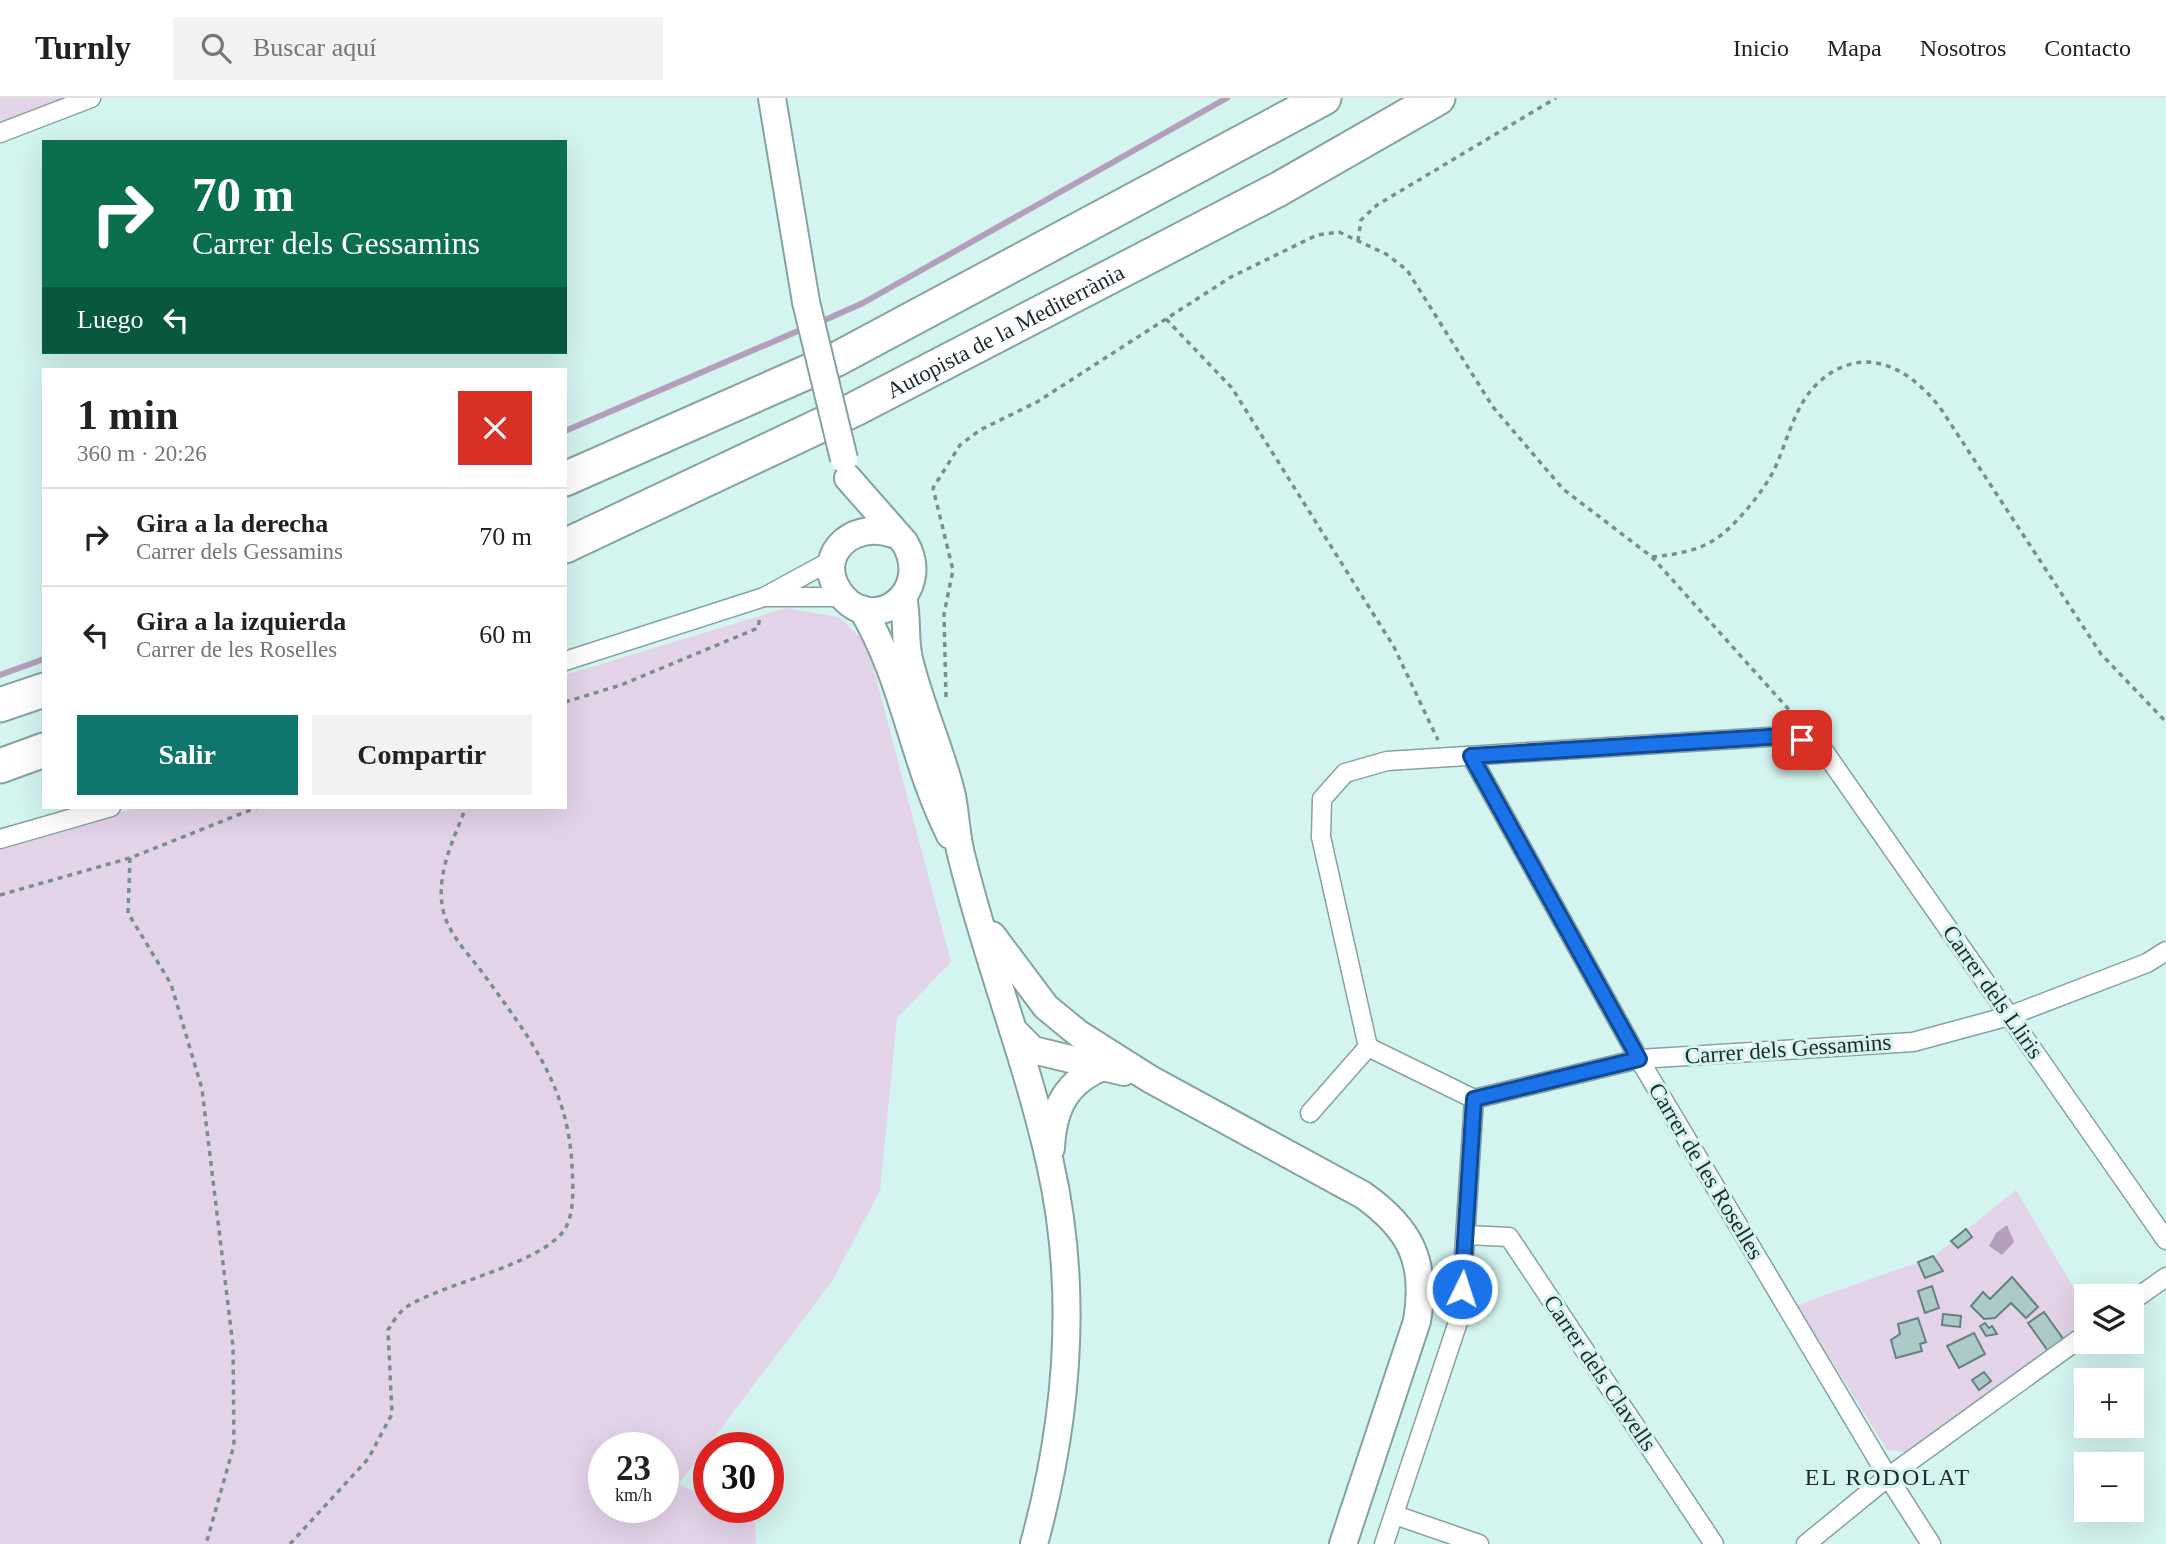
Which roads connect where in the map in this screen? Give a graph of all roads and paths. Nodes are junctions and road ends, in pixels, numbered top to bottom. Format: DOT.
graph roads {
  1 [pos="90,98"];
  2 [pos="772,98"];
  3 [pos="1324,98"];
  4 [pos="1438,98"];
  5 [pos="1556,98"];
  6 [pos="0,133"];
  7 [pos="1357,240"];
  8 [pos="1166,319"];
  9 [pos="846,469"];
  10 [pos="567,478"];
  11 [pos="893,534"];
  12 [pos="567,545"];
  13 [pos="840,549"];
  14 [pos="1652,557"];
  15 [pos="764,597"];
  16 [pos="903,597"];
  17 [pos="853,603"];
  18 [pos="567,660"];
  19 [pos="42,691"];
  20 [pos="567,701"];
  21 [pos="0,705"];
  22 [pos="948,705"];
  23 [pos="2166,722"];
  24 [pos="1819,744"];
  25 [pos="42,751"];
  26 [pos="1471,756"];
  27 [pos="1446,757"];
  28 [pos="0,766"];
  29 [pos="104,809"];
  30 [pos="253,809"];
  31 [pos="464,809"];
  32 [pos="0,839"];
  33 [pos="961,857"];
  34 [pos="130,858"];
  35 [pos="0,895"];
  36 [pos="980,918"];
  37 [pos="2166,951"];
  38 [pos="2009,1016"];
  39 [pos="1012,1029"];
  40 [pos="1368,1047"];
  41 [pos="1639,1059"];
  42 [pos="1105,1066"];
  43 [pos="1150,1079"];
  44 [pos="1474,1099"];
  45 [pos="1310,1113"];
  46 [pos="1050,1164"];
  47 [pos="1466,1235"];
  48 [pos="2166,1240"];
  49 [pos="2166,1277"];
  50 [pos="2144,1293"];
  51 [pos="2074,1343"];
  52 [pos="1888,1477"];
  53 [pos="1395,1515"];
  54 [pos="206,1544"];
  55 [pos="290,1544"];
  56 [pos="1034,1544"];
  57 [pos="1343,1544"];
  58 [pos="1384,1544"];
  59 [pos="1479,1544"];
  60 [pos="1714,1544"];
  61 [pos="1806,1544"];
  62 [pos="1931,1544"];
  1 -- 6 [label="street"];
  2 -- 9 [label="main road, bridge"];
  3 -- 10 [label="highway"];
  4 -- 12 [label="highway, Autopista de la Mediterrània"];
  5 -- 7 [label="path"];
  7 -- 8 [label="path"];
  7 -- 14 [label="path"];
  8 -- 22 [label="path"];
  8 -- 27 [label="path"];
  9 -- 11 [label="main road"];
  9 -- 13 [label="main road"];
  11 -- 13 [label="main road"];
  11 -- 16 [label="main road"];
  13 -- 15 [label="street"];
  13 -- 17 [label="main road"];
  14 -- 23 [label="path"];
  14 -- 24 [label="path"];
  15 -- 17 [label="street"];
  15 -- 18 [label="street"];
  15 -- 20 [label="path"];
  16 -- 17 [label="main road"];
  16 -- 33 [label="main road"];
  17 -- 33 [label="main road"];
  19 -- 21 [label="highway"];
  24 -- 26 [label="street"];
  24 -- 38 [label="street, Carrer dels Lliris"];
  25 -- 28 [label="highway"];
  26 -- 27 [label="street"];
  26 -- 41 [label="street, Carrer de les Roselles"];
  27 -- 40 [label="street"];
  29 -- 32 [label="street"];
  30 -- 34 [label="path"];
  31 -- 55 [label="path"];
  33 -- 36 [label="main road"];
  34 -- 35 [label="path"];
  34 -- 54 [label="path"];
  36 -- 39 [label="main road"];
  36 -- 43 [label="main road"];
  37 -- 38 [label="street, Carrer dels Gessamins"];
  38 -- 41 [label="street, Carrer dels Gessamins"];
  38 -- 48 [label="street, Carrer dels Lliris"];
  39 -- 42 [label="main road"];
  39 -- 46 [label="main road"];
  40 -- 44 [label="street"];
  40 -- 45 [label="street"];
  41 -- 44 [label="street, Carrer dels Gessamins"];
  41 -- 52 [label="street, Carrer de les Roselles"];
  42 -- 43 [label="main road"];
  42 -- 46 [label="main road"];
  43 -- 57 [label="main road"];
  44 -- 47 [label="street"];
  46 -- 56 [label="main road"];
  47 -- 53 [label="street"];
  47 -- 60 [label="street, Carrer dels Clavells"];
  49 -- 50 [label="street"];
  51 -- 52 [label="street"];
  52 -- 61 [label="street"];
  52 -- 62 [label="street, Carrer de les Roselles"];
  53 -- 58 [label="street"];
  53 -- 59 [label="street"];
}
